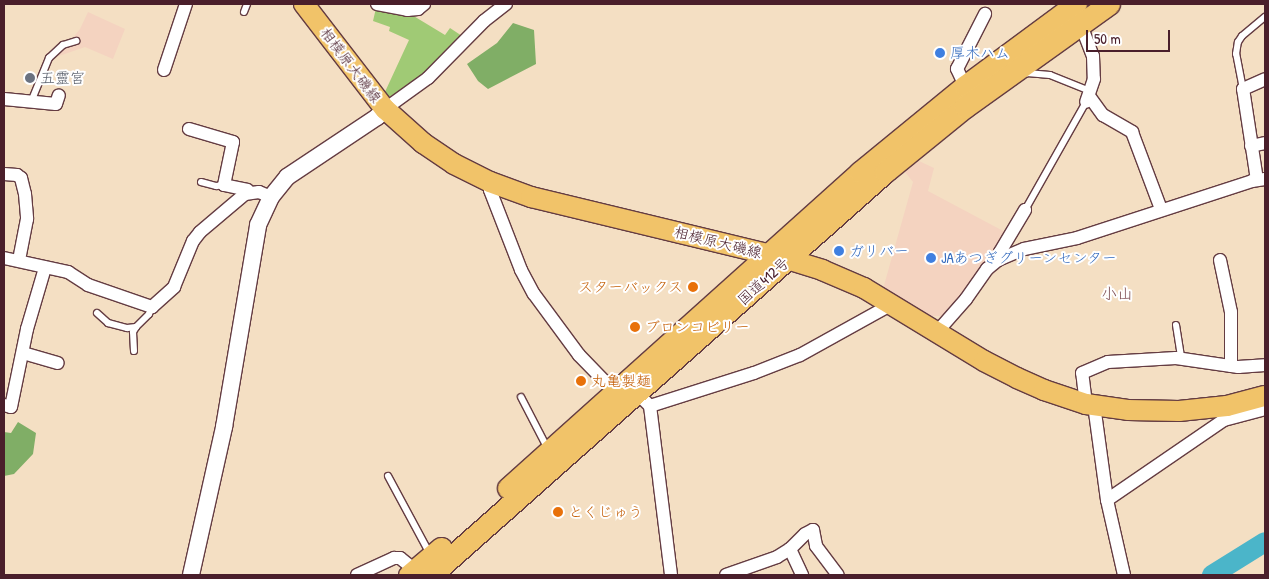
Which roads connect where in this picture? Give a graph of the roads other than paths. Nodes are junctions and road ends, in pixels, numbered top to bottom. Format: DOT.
graph roads {
  1 [pos="186,4"];
  2 [pos="247,4"];
  3 [pos="377,4"];
  4 [pos="424,4"];
  5 [pos="506,4"];
  6 [pos="1109,4"];
  7 [pos="309,5"];
  8 [pos="1076,9"];
  9 [pos="244,12"];
  10 [pos="985,14"];
  11 [pos="1265,17"];
  12 [pos="76,41"];
  13 [pos="1021,65"];
  14 [pos="164,70"];
  15 [pos="1265,79"];
  16 [pos="965,86"];
  17 [pos="1243,89"];
  18 [pos="58,95"];
  19 [pos="1088,96"];
  20 [pos="4,99"];
  21 [pos="31,102"];
  22 [pos="385,109"];
  23 [pos="189,129"];
  24 [pos="1265,143"];
  25 [pos="1251,146"];
  26 [pos="4,174"];
  27 [pos="1261,180"];
  28 [pos="202,182"];
  29 [pos="490,182"];
  30 [pos="224,185"];
  31 [pos="250,193"];
  32 [pos="271,197"];
  33 [pos="1161,209"];
  34 [pos="1025,210"];
  35 [pos="767,255"];
  36 [pos="4,258"];
  37 [pos="787,259"];
  38 [pos="19,260"];
  39 [pos="998,260"];
  40 [pos="1220,260"];
  41 [pos="45,268"];
  42 [pos="892,304"];
  43 [pos="152,307"];
  44 [pos="97,313"];
  45 [pos="1176,325"];
  46 [pos="136,327"];
  47 [pos="937,332"];
  48 [pos="134,351"];
  49 [pos="23,354"];
  50 [pos="1181,358"];
  51 [pos="58,363"];
  52 [pos="1231,366"];
  53 [pos="1265,366"];
  54 [pos="614,391"];
  55 [pos="1265,396"];
  56 [pos="521,397"];
  57 [pos="643,399"];
  58 [pos="1090,404"];
  59 [pos="4,405"];
  60 [pos="1265,409"];
  61 [pos="549,450"];
  62 [pos="388,476"];
  63 [pos="1107,500"];
  64 [pos="790,549"];
  65 [pos="421,569"];
  66 [pos="191,575"];
  67 [pos="357,575"];
  68 [pos="671,575"];
  69 [pos="726,575"];
  70 [pos="802,575"];
  71 [pos="838,575"];
  72 [pos="1124,575"];
  1 -- 14 [label="street"];
  2 -- 9 [label="lane"];
  3 -- 4 [label="street"];
  5 -- 22 [label="street"];
  6 -- 8 [label="highway, 国道412号"];
  7 -- 22 [label="main road, 相模原大磯線"];
  8 -- 13 [label="highway, 国道412号"];
  8 -- 16 [label="highway, 国道412号"];
  8 -- 19 [label="street"];
  10 -- 16 [label="street"];
  11 -- 17 [label="lane"];
  12 -- 21 [label="lane"];
  13 -- 19 [label="lane"];
  13 -- 37 [label="highway, 国道412号"];
  15 -- 17 [label="street"];
  16 -- 35 [label="highway, 国道412号"];
  17 -- 25 [label="street"];
  18 -- 21 [label="street"];
  19 -- 33 [label="street"];
  19 -- 34 [label="lane"];
  20 -- 21 [label="street"];
  22 -- 29 [label="main road, 相模原大磯線"];
  22 -- 32 [label="street"];
  23 -- 30 [label="street"];
  24 -- 25 [label="street"];
  25 -- 27 [label="street"];
  26 -- 38 [label="street"];
  27 -- 33 [label="street"];
  28 -- 30 [label="lane"];
  29 -- 35 [label="main road, 相模原大磯線"];
  29 -- 54 [label="street"];
  30 -- 31 [label="street"];
  31 -- 32 [label="street"];
  31 -- 43 [label="street"];
  32 -- 66 [label="street"];
  33 -- 39 [label="street"];
  34 -- 39 [label="street"];
  35 -- 37 [label="main road, 相模原大磯線"];
  35 -- 54 [label="highway, 国道412号"];
  36 -- 38 [label="street"];
  37 -- 42 [label="main road, 相模原大磯線"];
  37 -- 57 [label="highway, 国道412号"];
  38 -- 41 [label="street"];
  39 -- 47 [label="street"];
  40 -- 52 [label="street"];
  41 -- 43 [label="street"];
  41 -- 49 [label="street"];
  42 -- 47 [label="main road, 相模原大磯線"];
  42 -- 57 [label="street"];
  43 -- 46 [label="lane"];
  44 -- 46 [label="lane"];
  45 -- 50 [label="lane"];
  46 -- 48 [label="lane"];
  47 -- 58 [label="main road, 相模原大磯線"];
  49 -- 51 [label="street"];
  49 -- 59 [label="street"];
  50 -- 52 [label="street"];
  50 -- 58 [label="street"];
  52 -- 53 [label="street"];
  54 -- 61 [label="highway, 国道412号"];
  55 -- 58 [label="main road, 相模原大磯線"];
  56 -- 61 [label="lane"];
  57 -- 65 [label="highway, 国道412号"];
  57 -- 68 [label="street"];
  58 -- 63 [label="street"];
  60 -- 63 [label="street"];
  61 -- 65 [label="highway, 国道412号"];
  62 -- 65 [label="lane"];
  63 -- 72 [label="street"];
  64 -- 69 [label="street"];
  64 -- 70 [label="street"];
  64 -- 71 [label="street"];
  65 -- 67 [label="street"];
}
